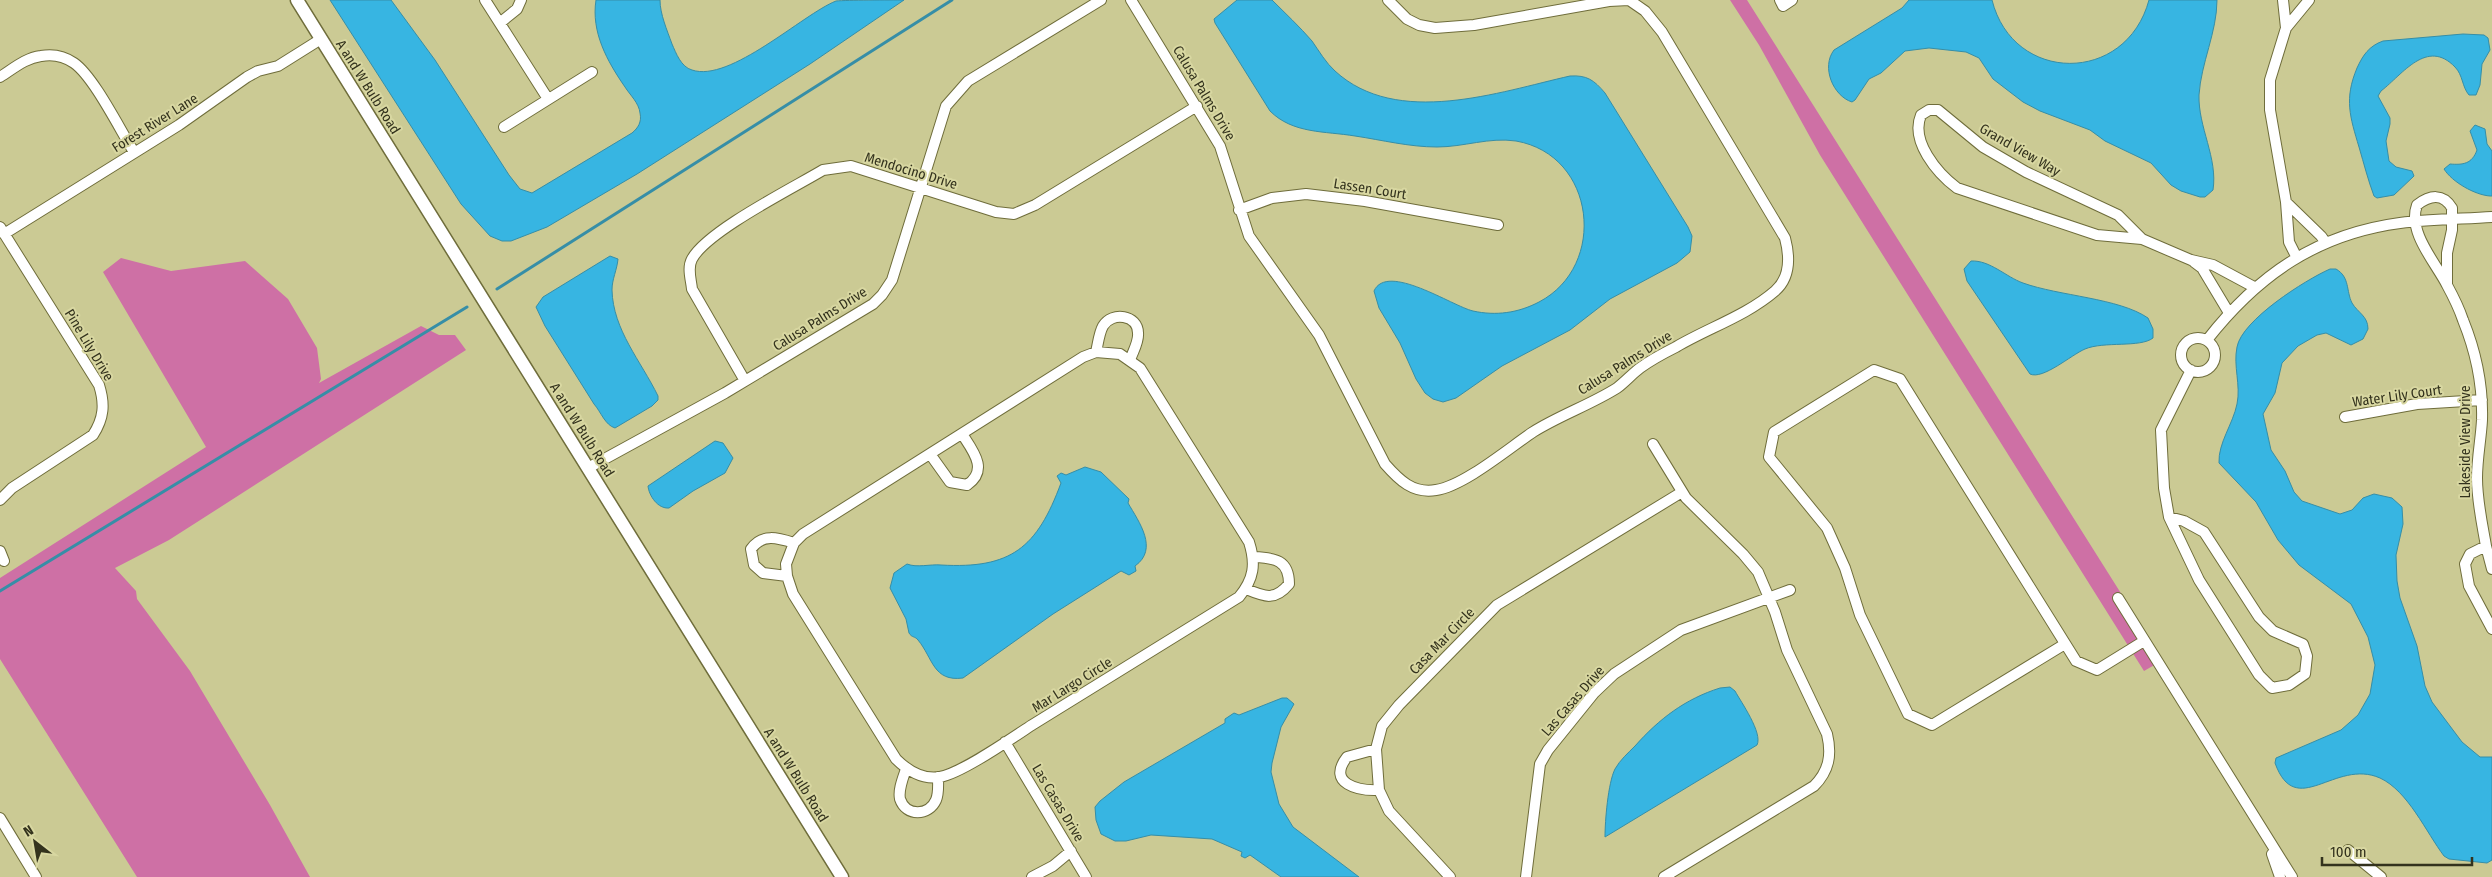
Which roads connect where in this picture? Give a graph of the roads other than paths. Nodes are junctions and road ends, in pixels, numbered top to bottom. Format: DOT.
graph roads {
  1 [pos="297,0"];
  2 [pos="485,0"];
  3 [pos="521,0"];
  4 [pos="1101,0"];
  5 [pos="1131,0"];
  6 [pos="1388,0"];
  7 [pos="1780,0"];
  8 [pos="1792,0"];
  9 [pos="2283,0"];
  10 [pos="2309,0"];
  11 [pos="501,22"];
  12 [pos="2286,28"];
  13 [pos="321,39"];
  14 [pos="592,72"];
  15 [pos="0,77"];
  16 [pos="548,99"];
  17 [pos="1197,106"];
  18 [pos="504,128"];
  19 [pos="134,152"];
  20 [pos="921,187"];
  21 [pos="2286,202"];
  22 [pos="1239,210"];
  23 [pos="2492,217"];
  24 [pos="2453,219"];
  25 [pos="2415,221"];
  26 [pos="1498,225"];
  27 [pos="2,231"];
  28 [pos="2142,239"];
  29 [pos="2326,244"];
  30 [pos="2296,258"];
  31 [pos="2191,260"];
  32 [pos="2447,284"];
  33 [pos="2254,287"];
  34 [pos="2229,313"];
  35 [pos="2207,340"];
  36 [pos="1096,352"];
  37 [pos="1130,360"];
  38 [pos="2191,370"];
  39 [pos="745,381"];
  40 [pos="2482,400"];
  41 [pos="2345,417"];
  42 [pos="962,434"];
  43 [pos="1653,444"];
  44 [pos="930,454"];
  45 [pos="588,468"];
  46 [pos="1682,492"];
  47 [pos="0,500"];
  48 [pos="2169,517"];
  49 [pos="794,543"];
  50 [pos="2486,546"];
  51 [pos="1254,557"];
  52 [pos="2492,569"];
  53 [pos="787,576"];
  54 [pos="1246,589"];
  55 [pos="1790,590"];
  56 [pos="1769,598"];
  57 [pos="2118,598"];
  58 [pos="2492,629"];
  59 [pos="2144,640"];
  60 [pos="2065,644"];
  61 [pos="1005,742"];
  62 [pos="1376,749"];
  63 [pos="906,769"];
  64 [pos="938,777"];
  65 [pos="1380,790"];
  66 [pos="0,818"];
  67 [pos="2265,834"];
  68 [pos="2348,850"];
  69 [pos="1071,851"];
  70 [pos="1081,875"];
  71 [pos="36,877"];
  72 [pos="842,877"];
  73 [pos="1032,877"];
  74 [pos="1450,877"];
  75 [pos="1526,877"];
  76 [pos="1664,877"];
  77 [pos="2280,877"];
  78 [pos="2292,877"];
  79 [pos="2381,877"];
  1 -- 13 [label="street, A and W Bulb Road"];
  2 -- 11 [label="street"];
  3 -- 11 [label="street"];
  4 -- 20 [label="street, Calusa Palms Drive"];
  5 -- 17 [label="street, Calusa Palms Drive"];
  6 -- 22 [label="street, Calusa Palms Drive"];
  7 -- 8 [label="street"];
  9 -- 12 [label="street"];
  10 -- 12 [label="street"];
  11 -- 16 [label="street"];
  12 -- 21 [label="street"];
  13 -- 19 [label="street, Forest River Lane"];
  13 -- 45 [label="street, A and W Bulb Road"];
  14 -- 16 [label="street"];
  15 -- 19 [label="street"];
  16 -- 18 [label="street"];
  17 -- 20 [label="street, Mendocino Drive"];
  17 -- 22 [label="street, Calusa Palms Drive"];
  19 -- 27 [label="street, Forest River Lane"];
  20 -- 39 [label="street, Calusa Palms Drive"];
  20 -- 39 [label="street, Mendocino Drive"];
  21 -- 29 [label="street"];
  21 -- 30 [label="street"];
  22 -- 26 [label="street, Lassen Court"];
  23 -- 24 [label="street"];
  24 -- 25 [label="street"];
  24 -- 25 [label="street"];
  24 -- 32 [label="street, Lakeside View Drive"];
  25 -- 29 [label="street"];
  25 -- 32 [label="street, Lakeside View Drive"];
  27 -- 47 [label="street, Pine Lily Drive"];
  28 -- 28 [label="street, Grand View Way"];
  28 -- 31 [label="street, Grand View Way"];
  29 -- 30 [label="street"];
  30 -- 33 [label="street"];
  31 -- 33 [label="street, Grand View Way"];
  31 -- 34 [label="street, Grand View Way"];
  32 -- 40 [label="street, Lakeside View Drive"];
  33 -- 34 [label="street"];
  34 -- 35 [label="street"];
  35 -- 38 [label="street"];
  35 -- 38 [label="street"];
  36 -- 37 [label="street"];
  36 -- 37 [label="street"];
  36 -- 42 [label="street"];
  37 -- 51 [label="street"];
  38 -- 48 [label="street"];
  39 -- 45 [label="street, Calusa Palms Drive"];
  40 -- 41 [label="street, Water Lily Court"];
  40 -- 50 [label="street, Lakeside View Drive"];
  42 -- 44 [label="street"];
  42 -- 44 [label="street"];
  43 -- 46 [label="street"];
  44 -- 49 [label="street"];
  45 -- 72 [label="street, A and W Bulb Road"];
  46 -- 56 [label="street"];
  46 -- 62 [label="street, Casa Mar Circle"];
  48 -- 48 [label="street"];
  49 -- 53 [label="street"];
  49 -- 53 [label="street"];
  50 -- 52 [label="street, Lakeside View Drive"];
  50 -- 58 [label="street"];
  51 -- 54 [label="street"];
  51 -- 54 [label="street"];
  53 -- 63 [label="street"];
  54 -- 61 [label="street, Mar Largo Circle"];
  55 -- 56 [label="street, Las Casas Drive"];
  56 -- 75 [label="street, Las Casas Drive"];
  56 -- 76 [label="street"];
  57 -- 59 [label="street"];
  59 -- 60 [label="street"];
  59 -- 67 [label="street"];
  60 -- 60 [label="street"];
  61 -- 64 [label="street, Mar Largo Circle"];
  61 -- 69 [label="street, Las Casas Drive"];
  62 -- 65 [label="street, Casa Mar Circle"];
  62 -- 65 [label="street"];
  63 -- 64 [label="street"];
  63 -- 64 [label="street"];
  65 -- 74 [label="street, Casa Mar Circle"];
  66 -- 71 [label="street"];
  67 -- 77 [label="street"];
  67 -- 78 [label="street"];
  68 -- 79 [label="street"];
  69 -- 70 [label="street, Las Casas Drive"];
  69 -- 73 [label="street"];
}
